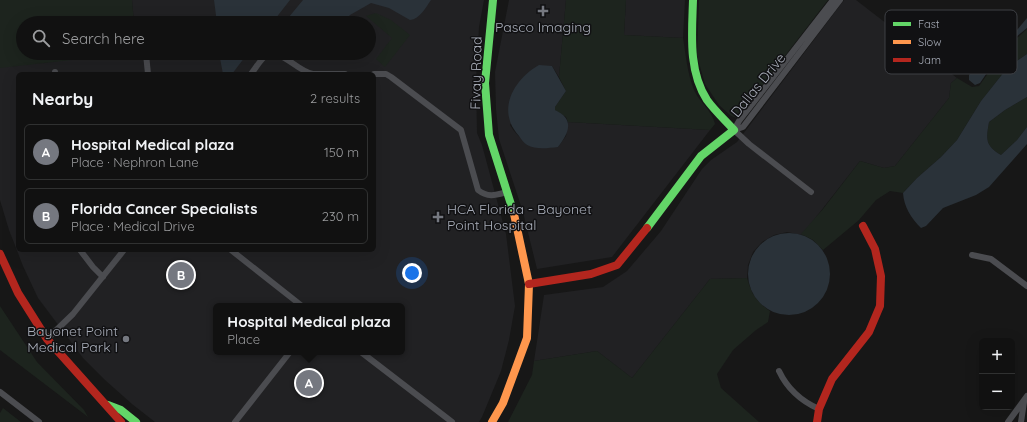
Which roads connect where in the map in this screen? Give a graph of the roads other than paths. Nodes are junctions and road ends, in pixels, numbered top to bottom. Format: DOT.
graph roads {
  1 [pos="494,0"];
  2 [pos="693,0"];
  3 [pos="833,0"];
  4 [pos="840,0"];
  5 [pos="147,60"];
  6 [pos="262,60"];
  7 [pos="287,60"];
  8 [pos="148,72"];
  9 [pos="252,72"];
  10 [pos="306,72"];
  11 [pos="376,74"];
  12 [pos="734,130"];
  13 [pos="507,192"];
  14 [pos="811,192"];
  15 [pos="863,226"];
  16 [pos="82,252"];
  17 [pos="122,252"];
  18 [pos="234,252"];
  19 [pos="0,254"];
  20 [pos="972,255"];
  21 [pos="103,277"];
  22 [pos="529,284"];
  23 [pos="1027,286"];
  24 [pos="298,303"];
  25 [pos="47,339"];
  26 [pos="288,355"];
  27 [pos="365,355"];
  28 [pos="779,371"];
  29 [pos="0,393"];
  30 [pos="1026,398"];
  31 [pos="108,404"];
  32 [pos="819,408"];
  33 [pos="39,422"];
  34 [pos="121,422"];
  35 [pos="136,422"];
  36 [pos="235,422"];
  37 [pos="452,422"];
  38 [pos="492,422"];
  39 [pos="817,422"];
  40 [pos="1008,422"];
  41 [pos="1021,422"];
  1 -- 13 [label="street, Fivay Road"];
  2 -- 12 [label="street"];
  3 -- 12 [label="street, Dallas Drive"];
  4 -- 12 [label="street, Dallas Drive"];
  5 -- 8 [label="street"];
  6 -- 9 [label="street"];
  7 -- 10 [label="street"];
  11 -- 13 [label="street"];
  12 -- 14 [label="street"];
  12 -- 22 [label="street"];
  13 -- 22 [label="street, Fivay Road"];
  15 -- 32 [label="street"];
  16 -- 21 [label="street"];
  17 -- 21 [label="street"];
  18 -- 24 [label="street"];
  19 -- 25 [label="street"];
  20 -- 23 [label="street"];
  21 -- 25 [label="street"];
  22 -- 38 [label="street, Fivay Road"];
  25 -- 31 [label="street"];
  26 -- 36 [label="street"];
  27 -- 37 [label="street"];
  28 -- 32 [label="street"];
  29 -- 33 [label="street"];
  30 -- 40 [label="street"];
  30 -- 41 [label="street"];
  31 -- 34 [label="street"];
  31 -- 35 [label="street"];
  32 -- 39 [label="street"];
}
